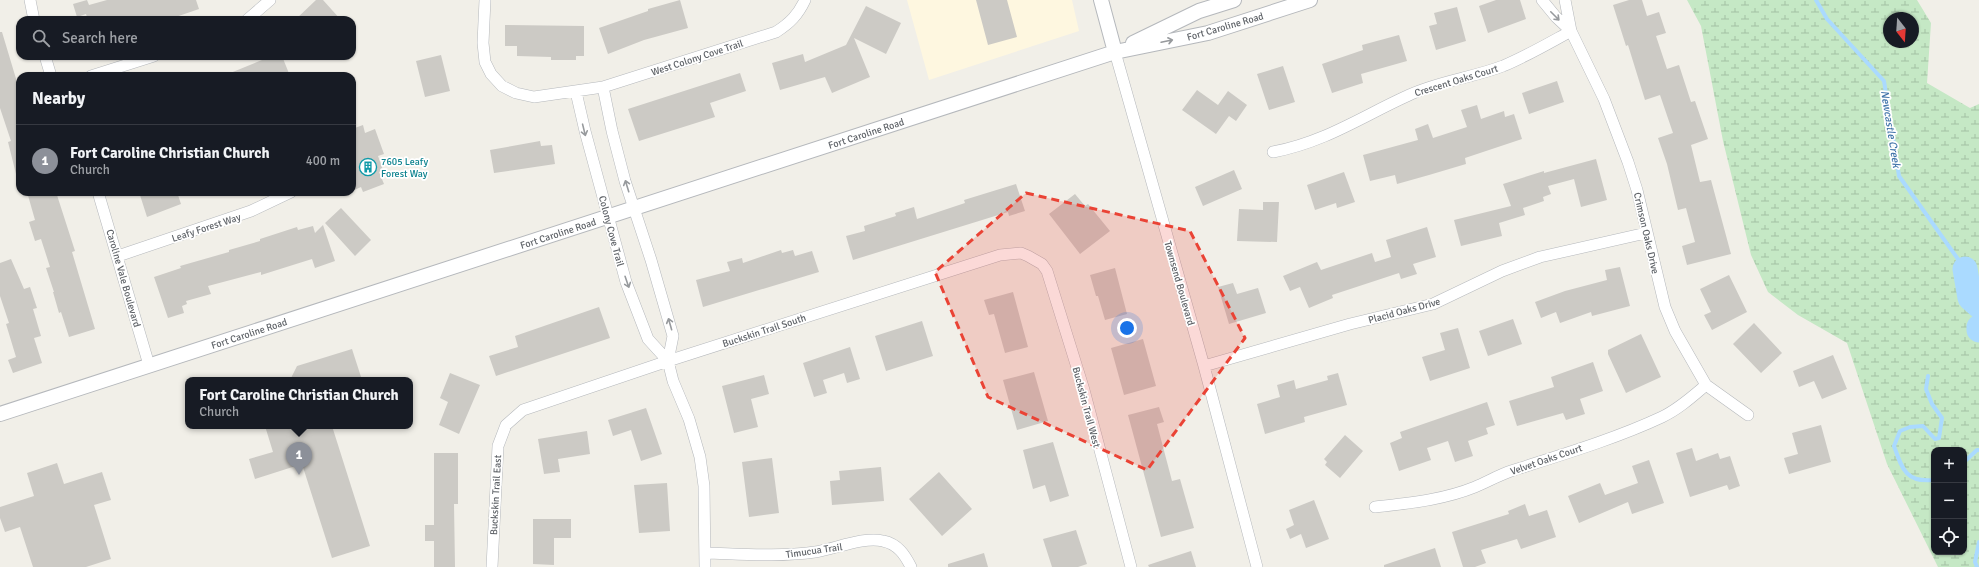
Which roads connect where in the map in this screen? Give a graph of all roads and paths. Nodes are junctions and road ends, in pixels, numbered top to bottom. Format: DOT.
graph roads {
  1 [pos="30,0"];
  2 [pos="270,0"];
  3 [pos="485,0"];
  4 [pos="805,0"];
  5 [pos="1101,0"];
  6 [pos="1234,0"];
  7 [pos="1310,0"];
  8 [pos="1542,0"];
  9 [pos="1565,0"];
  10 [pos="33,16"];
  11 [pos="252,16"];
  12 [pos="1571,31"];
  13 [pos="1115,52"];
  14 [pos="46,60"];
  15 [pos="141,60"];
  16 [pos="50,72"];
  17 [pos="104,72"];
  18 [pos="603,87"];
  19 [pos="576,92"];
  20 [pos="1273,152"];
  21 [pos="99,196"];
  22 [pos="283,196"];
  23 [pos="634,209"];
  24 [pos="608,217"];
  25 [pos="1646,233"];
  26 [pos="118,256"];
  27 [pos="1028,256"];
  28 [pos="668,361"];
  29 [pos="149,365"];
  30 [pos="1204,366"];
  31 [pos="1706,384"];
  32 [pos="0,414"];
  33 [pos="1748,415"];
  34 [pos="506,424"];
  35 [pos="1375,507"];
  36 [pos="705,553"];
  37 [pos="492,567"];
  38 [pos="705,567"];
  39 [pos="911,567"];
  40 [pos="1131,567"];
  41 [pos="1257,567"];
  1 -- 10 [label="street"];
  2 -- 11 [label="street"];
  3 -- 19 [label="street, West Colony Cove Trail"];
  4 -- 18 [label="street, West Colony Cove Trail"];
  5 -- 13 [label="street, Townsend Boulevard"];
  6 -- 13 [label="street, Fort Caroline Road"];
  13 -- 7 [label="street, Fort Caroline Road, one-way"];
  8 -- 12 [label="street, Crimson Oaks Drive, one-way"];
  9 -- 12 [label="street, Crimson Oaks Drive"];
  12 -- 20 [label="street, Crescent Oaks Court"];
  12 -- 25 [label="street, Crimson Oaks Drive"];
  13 -- 23 [label="street, Fort Caroline Road"];
  13 -- 30 [label="street, Townsend Boulevard"];
  14 -- 16 [label="street"];
  15 -- 17 [label="street"];
  18 -- 19 [label="street, West Colony Cove Trail"];
  23 -- 18 [label="street, Colony Cove Trail, one-way"];
  19 -- 24 [label="street, Colony Cove Trail, one-way"];
  21 -- 26 [label="street, Caroline Vale Boulevard"];
  22 -- 26 [label="street, Leafy Forest Way"];
  23 -- 24 [label="street, Fort Caroline Road"];
  28 -- 23 [label="street, Colony Cove Trail, one-way"];
  24 -- 28 [label="street, Colony Cove Trail, one-way"];
  24 -- 29 [label="street, Fort Caroline Road"];
  25 -- 30 [label="street, Placid Oaks Drive"];
  25 -- 31 [label="street, Crimson Oaks Drive"];
  26 -- 29 [label="street, Caroline Vale Boulevard"];
  27 -- 28 [label="street, Buckskin Trail South"];
  27 -- 40 [label="street, Buckskin Trail West"];
  28 -- 34 [label="street, Buckskin Trail South"];
  28 -- 36 [label="street, Colony Cove Trail"];
  29 -- 32 [label="street, Fort Caroline Road"];
  30 -- 41 [label="street, Townsend Boulevard"];
  31 -- 33 [label="street, Crimson Oaks Drive"];
  31 -- 35 [label="street, Velvet Oaks Court"];
  34 -- 37 [label="street, Buckskin Trail East"];
  36 -- 38 [label="street, Colony Cove Trail"];
  36 -- 39 [label="street, Timucua Trail"];
}
